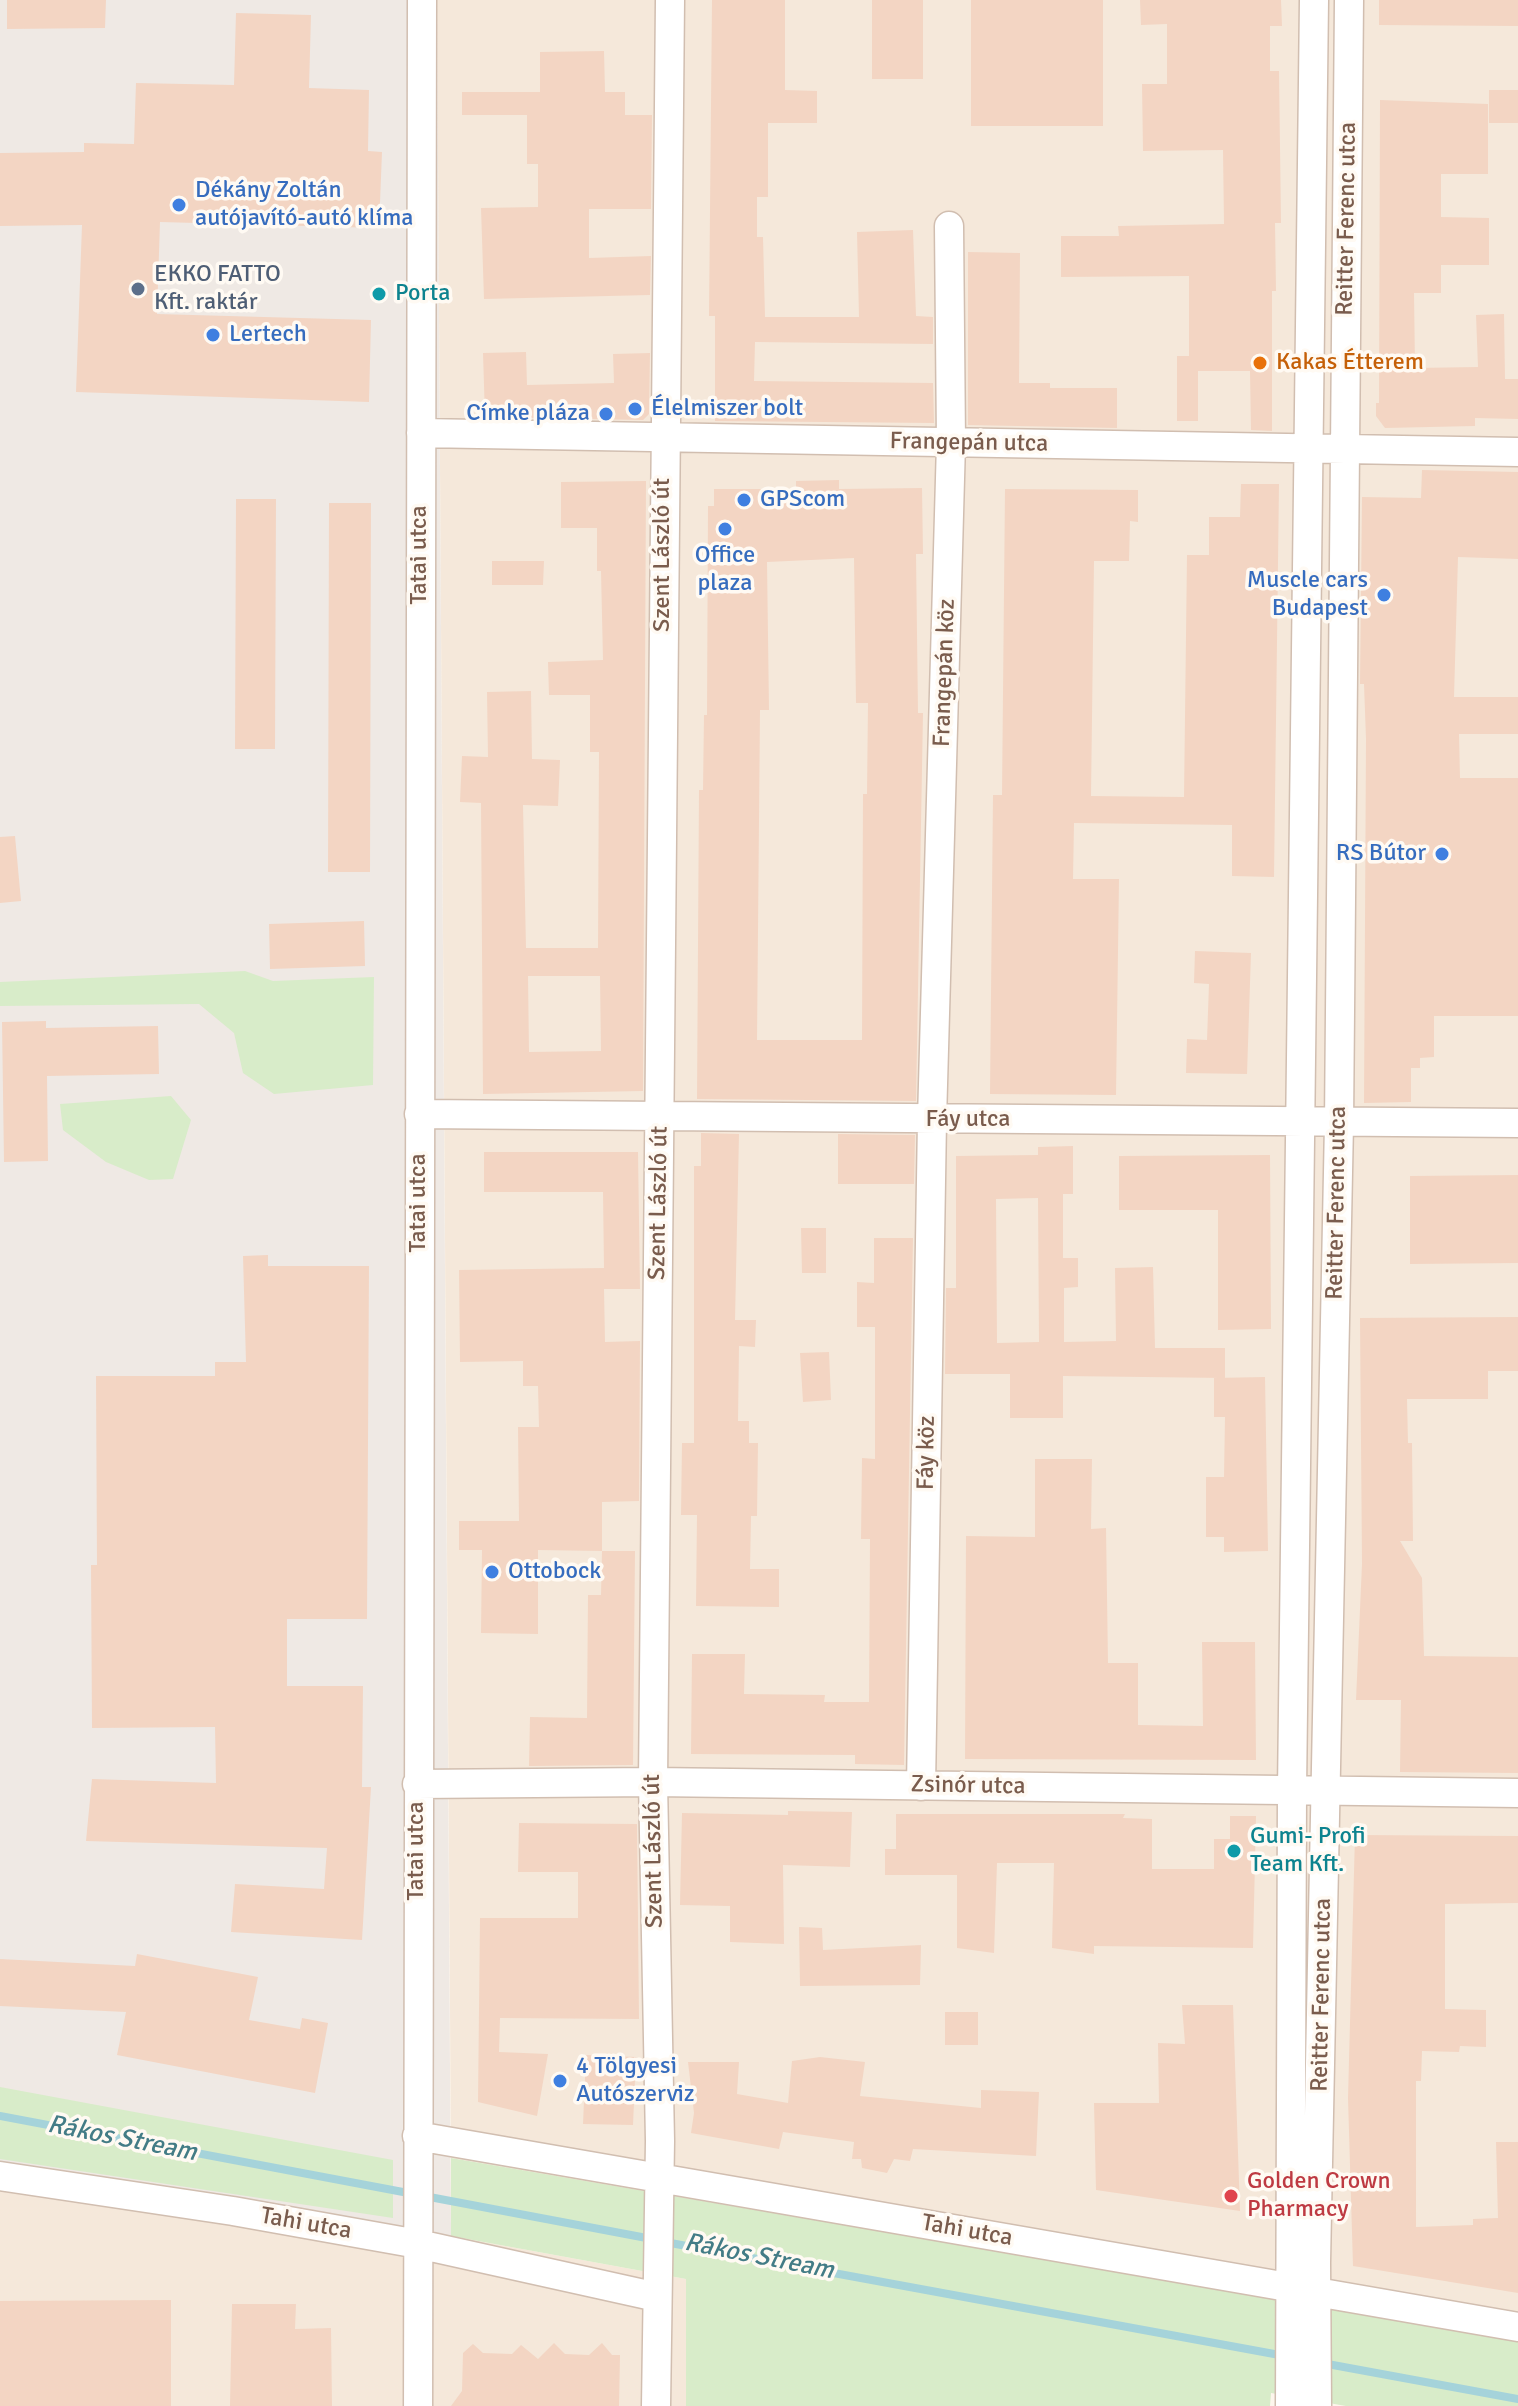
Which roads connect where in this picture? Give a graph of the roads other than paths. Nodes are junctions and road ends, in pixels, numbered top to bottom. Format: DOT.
graph roads {
  1 [pos="422,0"];
  2 [pos="670,0"];
  3 [pos="1314,0"];
  4 [pos="1349,0"];
  5 [pos="949,226"];
  6 [pos="421,433"];
  7 [pos="664,438"];
  8 [pos="951,443"];
  9 [pos="1309,450"];
  10 [pos="1343,451"];
  11 [pos="1518,452"];
  12 [pos="1306,738"];
  13 [pos="1342,739"];
  14 [pos="419,1114"];
  15 [pos="660,1118"];
  16 [pos="932,1120"];
  17 [pos="1301,1122"];
  18 [pos="1339,1123"];
  19 [pos="1518,1123"];
  20 [pos="653,1782"];
  21 [pos="417,1784"];
  22 [pos="921,1786"];
  23 [pos="1292,1790"];
  24 [pos="1327,1790"];
  25 [pos="1518,1793"];
  26 [pos="417,2148"];
  27 [pos="0,2176"];
  28 [pos="659,2188"];
  29 [pos="418,2244"];
  30 [pos="657,2297"];
  31 [pos="1304,2302"];
  32 [pos="1518,2327"];
  33 [pos="418,2406"];
  34 [pos="656,2406"];
  35 [pos="1290,2406"];
  36 [pos="1317,2406"];
  1 -- 6 [label="street, Tatai utca"];
  2 -- 7 [label="street, Szent László út"];
  3 -- 9 [label="street, Reitter Ferenc utca"];
  4 -- 10 [label="street, Reitter Ferenc utca"];
  5 -- 8 [label="street, Frangepán köz"];
  6 -- 7 [label="street, Frangepán utca"];
  6 -- 14 [label="street, Tatai utca"];
  7 -- 8 [label="street, Frangepán utca"];
  7 -- 15 [label="street, Szent László út"];
  8 -- 9 [label="street, Frangepán utca"];
  8 -- 16 [label="street, Frangepán köz"];
  9 -- 10 [label="street, Frangepán utca"];
  9 -- 12 [label="street, Reitter Ferenc utca"];
  10 -- 11 [label="street, Frangepán utca"];
  10 -- 13 [label="street, Reitter Ferenc utca"];
  12 -- 13 [label="street"];
  12 -- 17 [label="street, Reitter Ferenc utca"];
  13 -- 18 [label="street, Reitter Ferenc utca"];
  14 -- 15 [label="street, Fáy utca"];
  14 -- 21 [label="street, Tatai utca"];
  15 -- 16 [label="street, Fáy utca"];
  15 -- 20 [label="street, Szent László út"];
  16 -- 17 [label="street, Fáy utca"];
  16 -- 22 [label="street, Fáy köz"];
  17 -- 18 [label="street, Fáy utca"];
  17 -- 23 [label="street, Reitter Ferenc utca"];
  18 -- 19 [label="street, Fáy utca"];
  18 -- 24 [label="street, Reitter Ferenc utca"];
  20 -- 21 [label="street, Zsinór utca"];
  20 -- 22 [label="street, Zsinór utca"];
  20 -- 28 [label="street, Szent László út"];
  21 -- 26 [label="street, Tatai utca"];
  22 -- 23 [label="street, Zsinór utca"];
  23 -- 24 [label="street, Zsinór utca"];
  23 -- 31 [label="street, Reitter Ferenc utca"];
  24 -- 25 [label="street, Zsinór utca"];
  24 -- 31 [label="street, Reitter Ferenc utca"];
  26 -- 28 [label="street, Tahi utca"];
  26 -- 29 [label="street, Tatai utca"];
  27 -- 29 [label="street, Tahi utca"];
  28 -- 30 [label="street, Szent László út"];
  28 -- 31 [label="street, Tahi utca"];
  29 -- 30 [label="street, Tahi utca"];
  29 -- 33 [label="street, Tatai utca"];
  30 -- 34 [label="street, Szent László út"];
  31 -- 32 [label="street, Tahi utca"];
  31 -- 35 [label="street, Reitter Ferenc utca"];
  31 -- 36 [label="street, Reitter Ferenc utca"];
}
